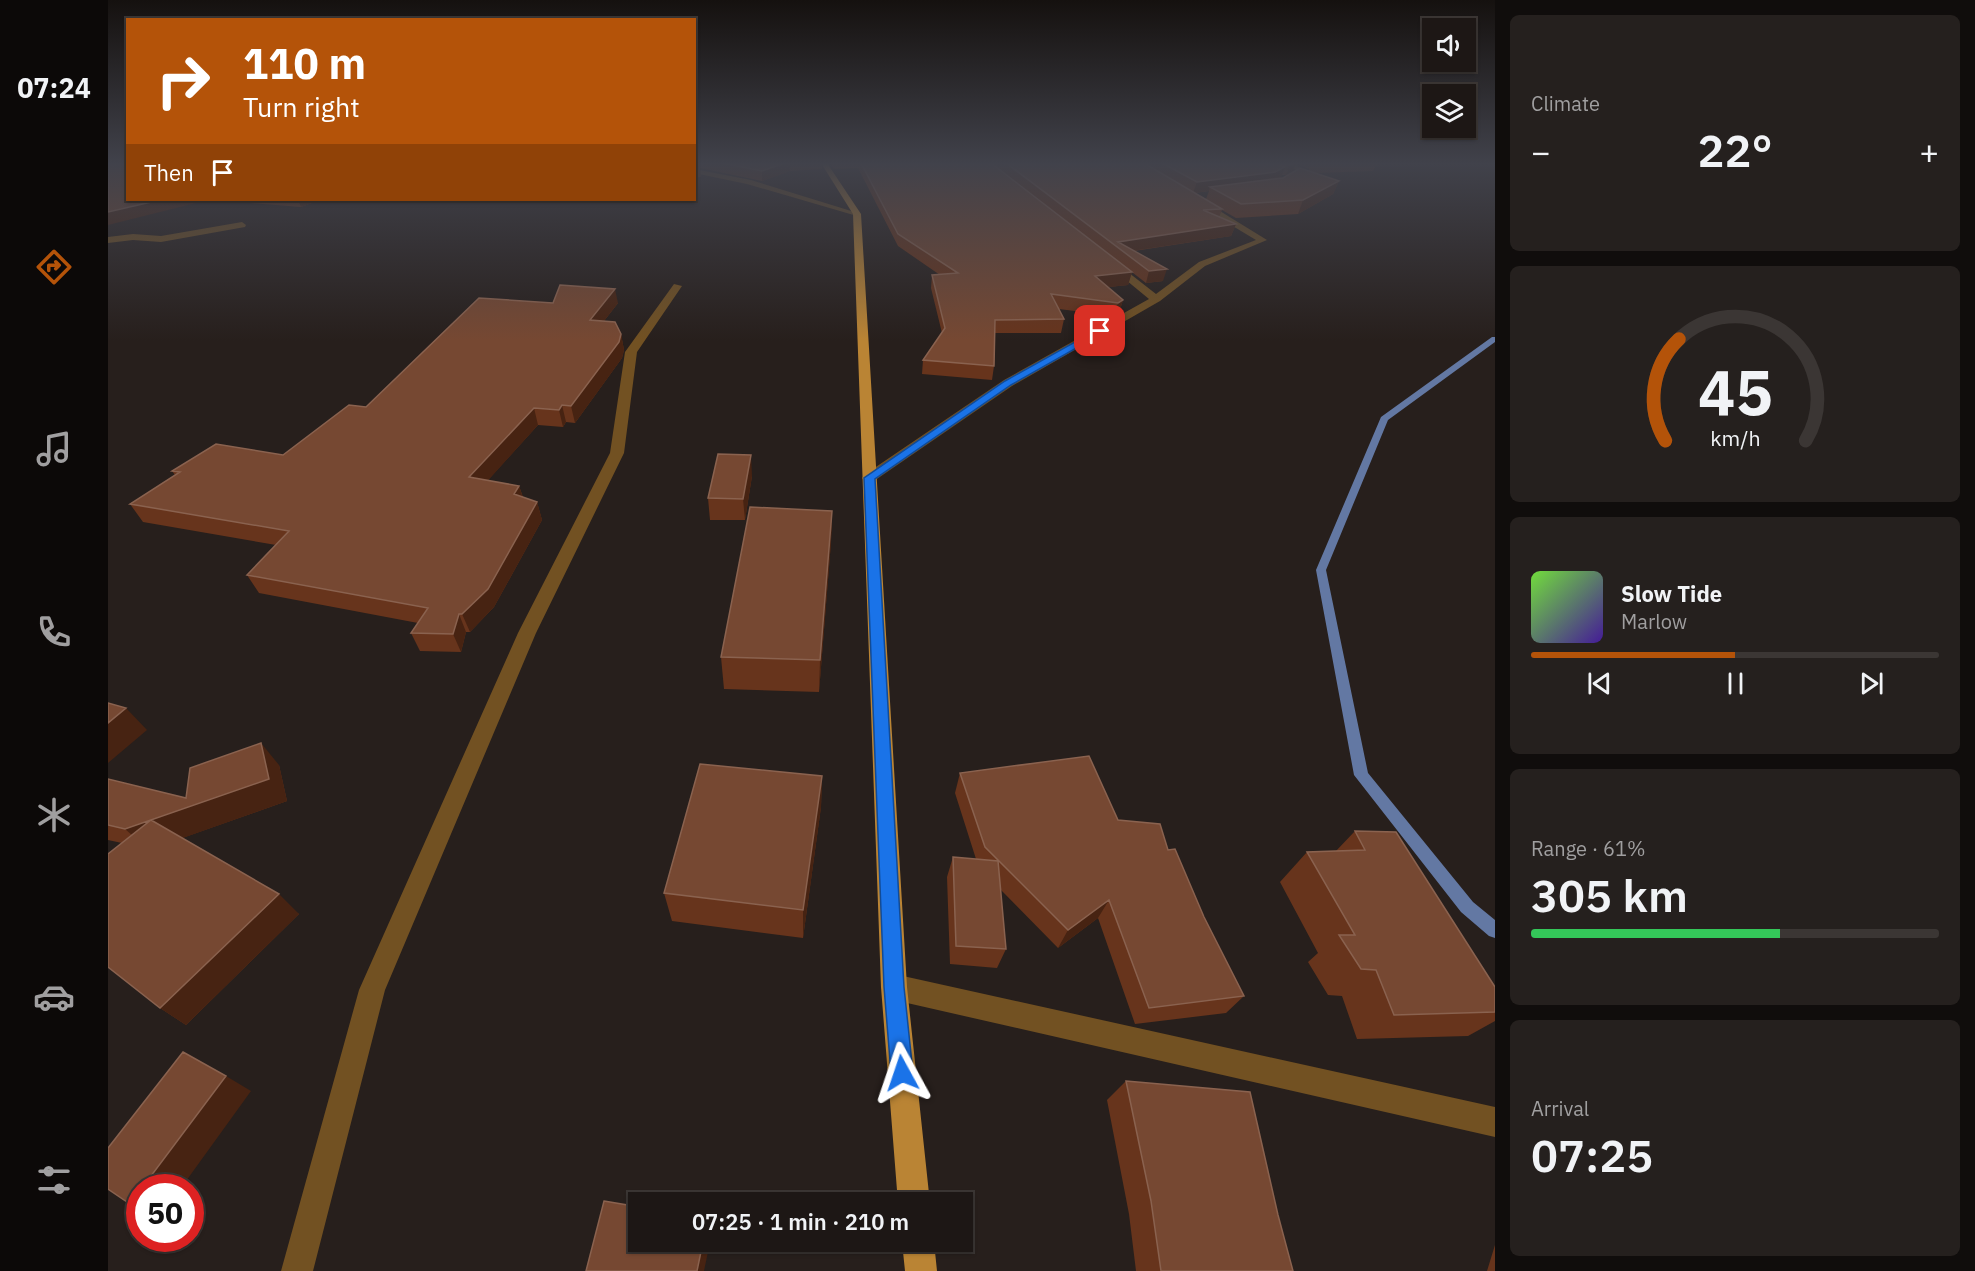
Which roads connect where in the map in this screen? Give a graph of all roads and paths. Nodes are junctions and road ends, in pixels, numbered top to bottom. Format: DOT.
graph roads {
  1 [pos="857,222"];
  2 [pos="1233,222"];
  3 [pos="242,225"];
  4 [pos="108,240"];
  5 [pos="1101,256"];
  6 [pos="677,286"];
  7 [pos="1156,299"];
  8 [pos="869,478"];
  9 [pos="894,987"];
  10 [pos="1495,1122"];
  11 [pos="913,1192"];
  12 [pos="919,1252"];
  13 [pos="297,1271"];
  14 [pos="921,1271"];
  1 -- 8 [label="main road"];
  2 -- 7 [label="street"];
  3 -- 4 [label="street"];
  5 -- 7 [label="street"];
  6 -- 13 [label="street"];
  7 -- 8 [label="street"];
  8 -- 9 [label="main road"];
  9 -- 10 [label="street"];
  9 -- 11 [label="main road"];
  12 -- 14 [label="main road"];
}
